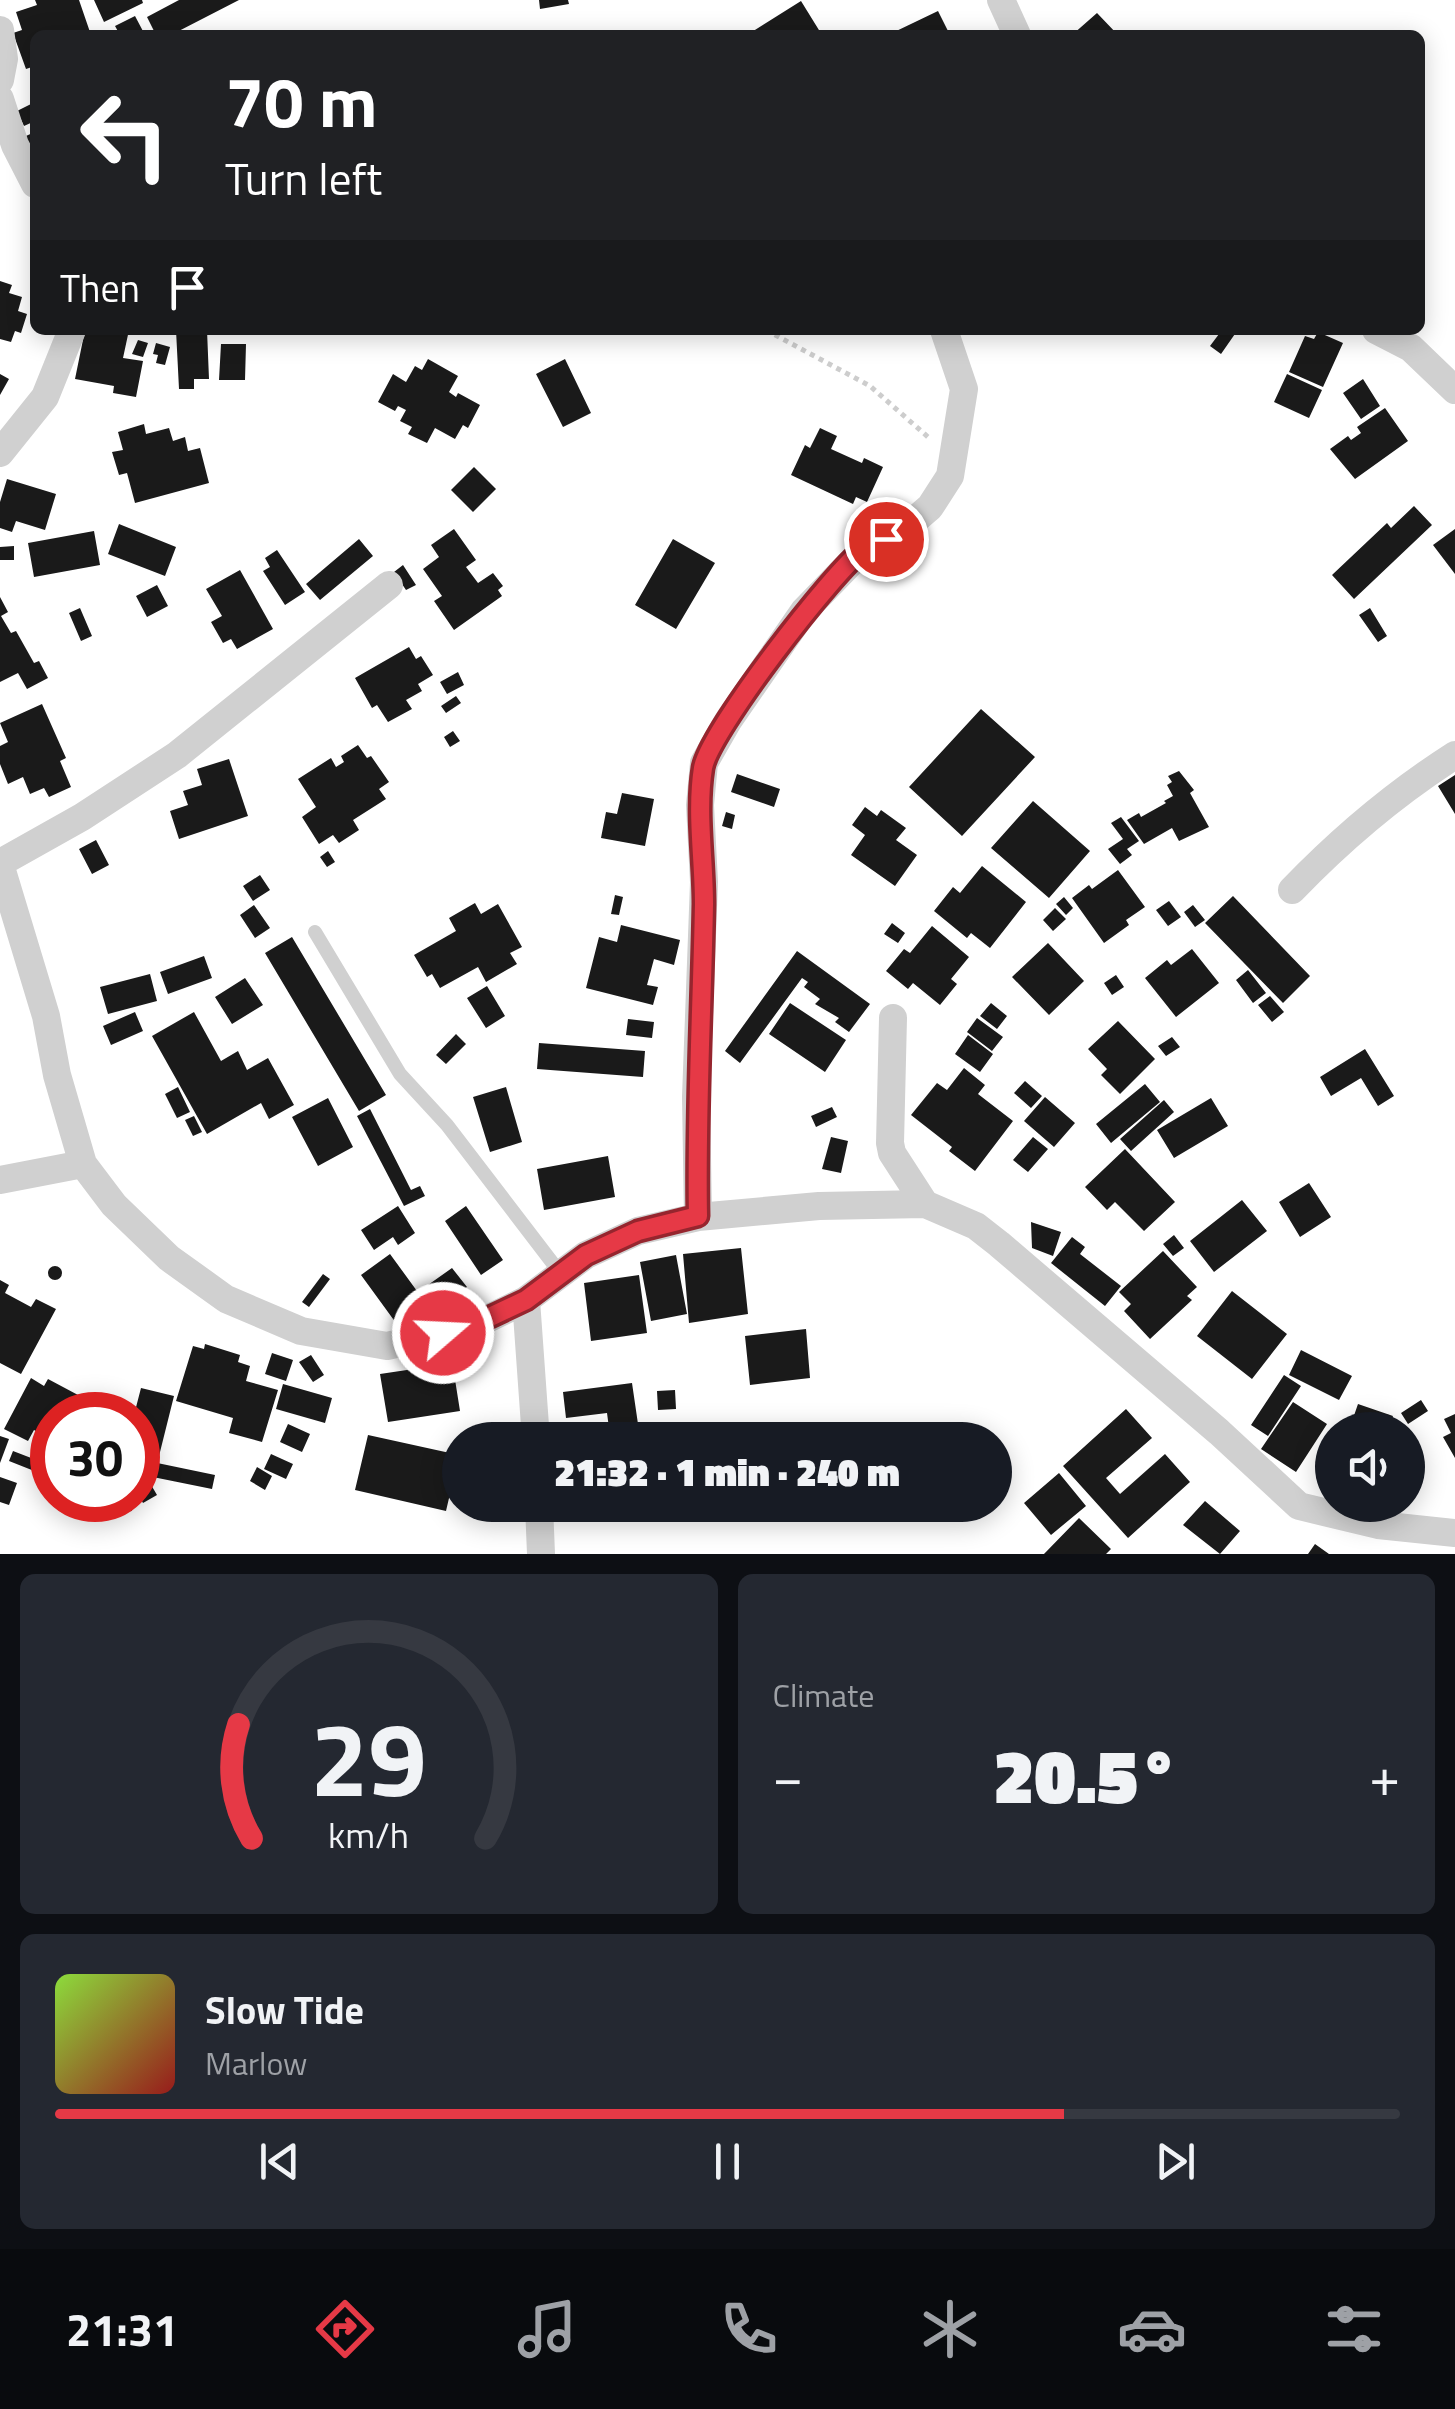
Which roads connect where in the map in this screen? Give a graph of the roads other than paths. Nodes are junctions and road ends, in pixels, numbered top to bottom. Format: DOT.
graph roads {
  1 [pos="1001,0"];
  2 [pos="0,30"];
  3 [pos="1015,30"];
  4 [pos="0,80"];
  5 [pos="0,99"];
  6 [pos="30,174"];
  7 [pos="70,335"];
  8 [pos="946,335"];
  9 [pos="1385,335"];
  10 [pos="1455,390"];
  11 [pos="0,453"];
  12 [pos="389,585"];
  13 [pos="1455,755"];
  14 [pos="0,864"];
  15 [pos="1292,890"];
  16 [pos="315,932"];
  17 [pos="893,1018"];
  18 [pos="83,1164"];
  19 [pos="0,1180"];
  20 [pos="925,1204"];
  21 [pos="698,1216"];
  22 [pos="561,1274"];
  23 [pos="526,1300"];
  24 [pos="535,1422"];
  25 [pos="540,1522"];
  26 [pos="1455,1532"];
  27 [pos="541,1554"];
  1 -- 3 [label="street"];
  2 -- 4 [label="street"];
  5 -- 6 [label="street"];
  7 -- 11 [label="street"];
  8 -- 21 [label="street"];
  9 -- 10 [label="street"];
  12 -- 14 [label="street"];
  13 -- 15 [label="street"];
  14 -- 18 [label="street"];
  16 -- 22 [label="lane"];
  17 -- 20 [label="street"];
  18 -- 19 [label="street"];
  18 -- 23 [label="street"];
  20 -- 21 [label="street"];
  20 -- 26 [label="street"];
  21 -- 22 [label="street"];
  22 -- 23 [label="street"];
  23 -- 24 [label="street"];
  25 -- 27 [label="street"];
}
